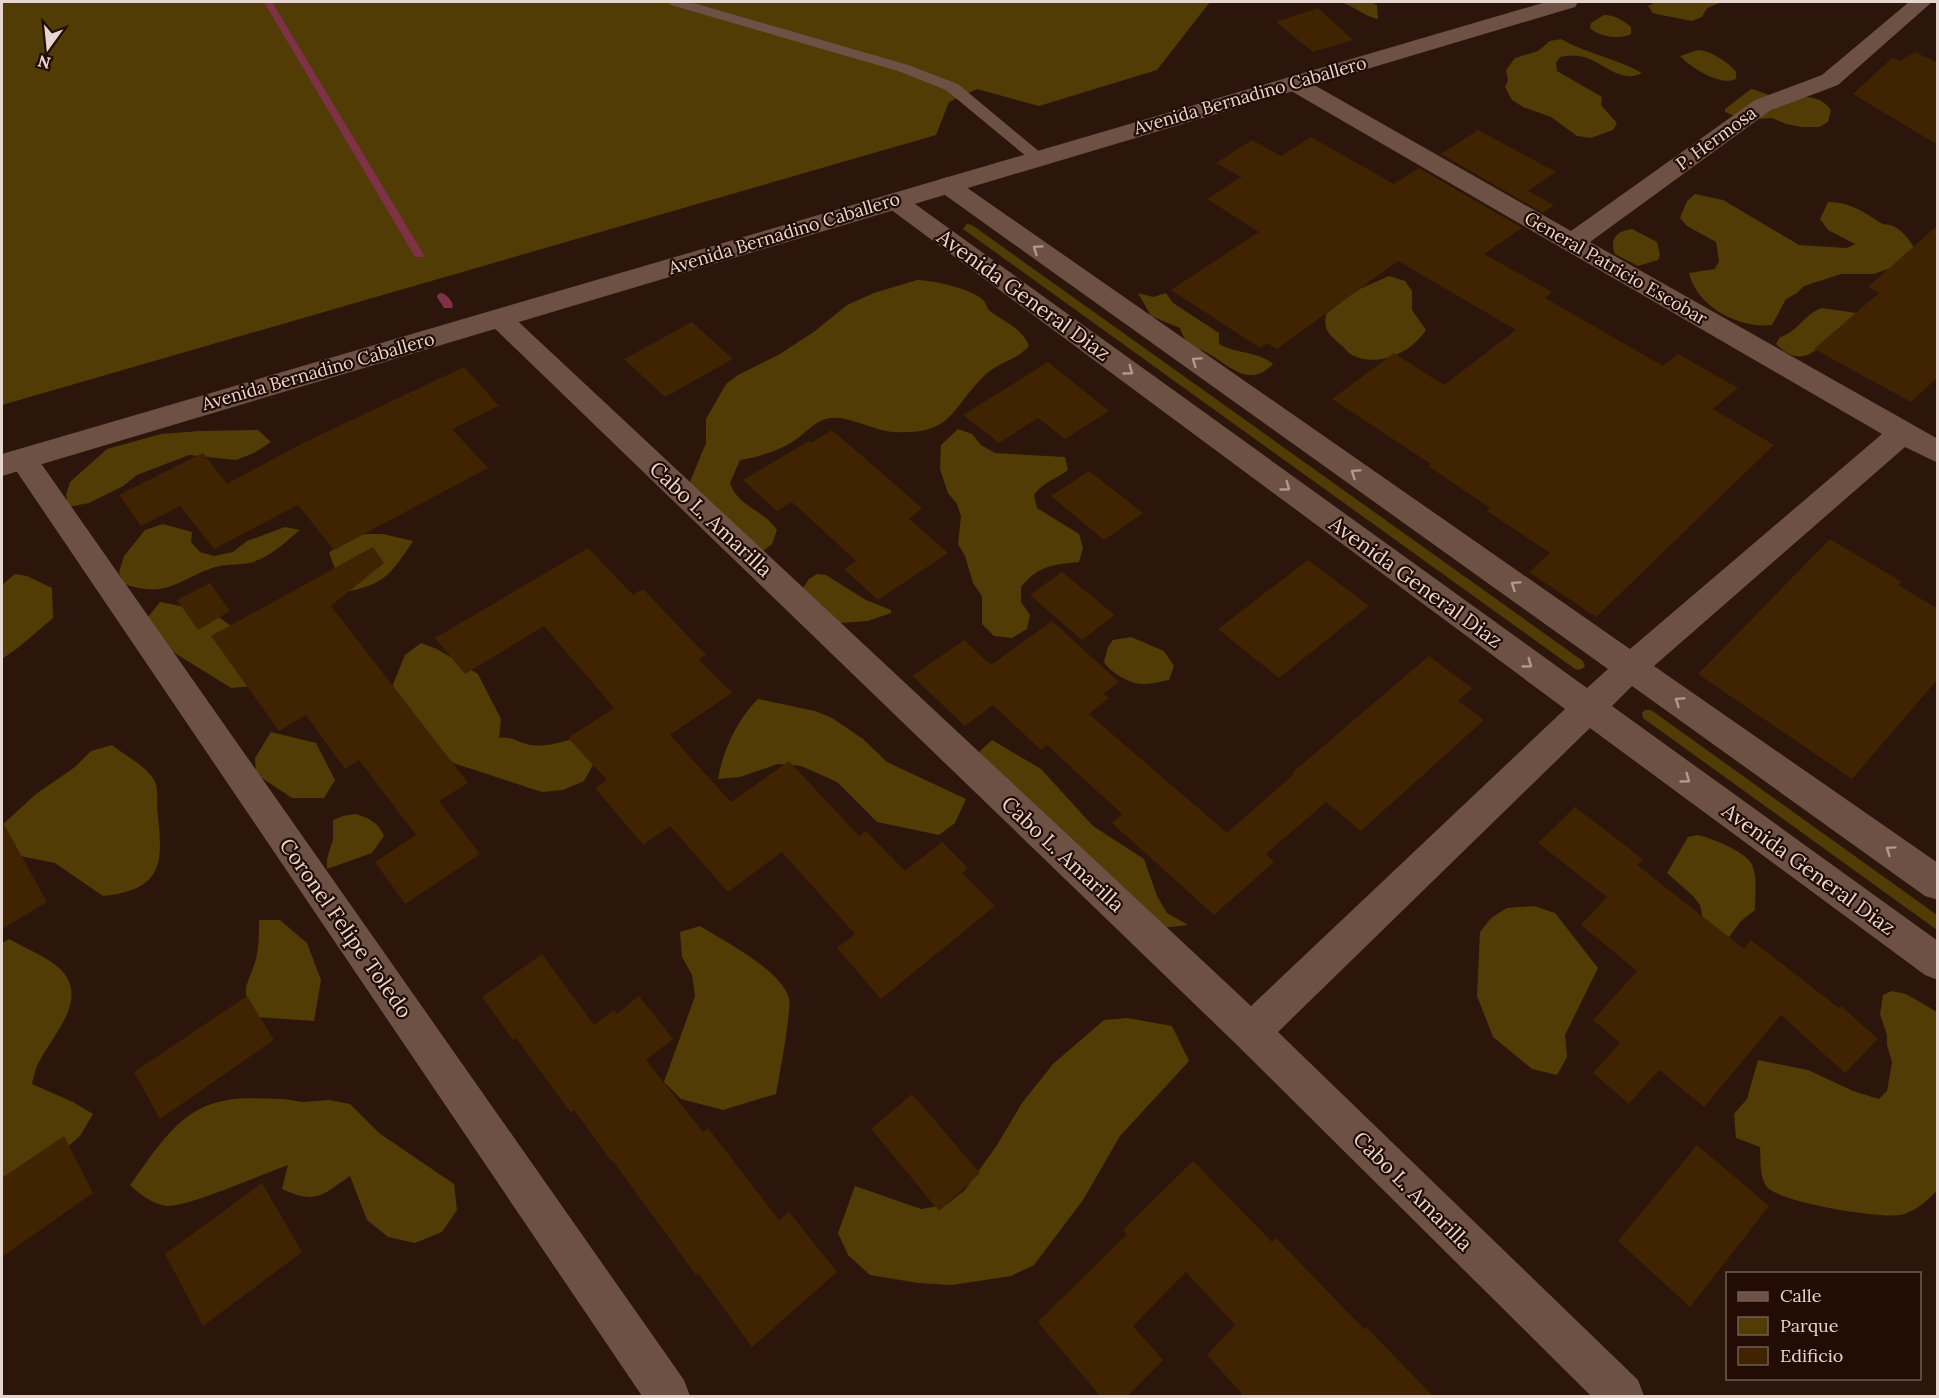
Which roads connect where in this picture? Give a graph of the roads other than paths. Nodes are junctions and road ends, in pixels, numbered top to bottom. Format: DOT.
graph roads {
  1 [pos="676,2"];
  2 [pos="1567,2"];
  3 [pos="1921,2"];
  4 [pos="1294,83"];
  5 [pos="1039,158"];
  6 [pos="947,185"];
  7 [pos="895,201"];
  8 [pos="1572,242"];
  9 [pos="499,318"];
  10 [pos="1902,433"];
  11 [pos="1938,453"];
  12 [pos="12,462"];
  13 [pos="1631,667"];
  14 [pos="1590,708"];
  15 [pos="1938,884"];
  16 [pos="1938,963"];
  17 [pos="1251,1032"];
  18 [pos="668,1396"];
  19 [pos="1622,1396"];
  1 -- 5 [label="lane"];
  2 -- 4 [label="street, Avenida Bernadino Caballero"];
  3 -- 8 [label="street, P. Hermosa"];
  4 -- 5 [label="street, Avenida Bernadino Caballero"];
  4 -- 8 [label="street, General Patricio Escobar"];
  5 -- 6 [label="street, Avenida Bernadino Caballero"];
  6 -- 7 [label="street, Avenida Bernadino Caballero"];
  13 -- 6 [label="street, Avenida General Diaz, one-way"];
  7 -- 9 [label="street, Avenida Bernadino Caballero"];
  7 -- 14 [label="street, Avenida General Diaz, one-way"];
  8 -- 10 [label="street, General Patricio Escobar"];
  9 -- 12 [label="street, Avenida Bernadino Caballero"];
  9 -- 17 [label="street, Cabo L. Amarilla"];
  10 -- 11 [label="street, General Patricio Escobar"];
  10 -- 13 [label="street"];
  12 -- 18 [label="street, Coronel Felipe Toledo"];
  13 -- 14 [label="street"];
  15 -- 13 [label="street, Avenida General Diaz, one-way"];
  14 -- 16 [label="street, Avenida General Diaz, one-way"];
  14 -- 17 [label="street"];
  17 -- 19 [label="street, Cabo L. Amarilla"];
}
